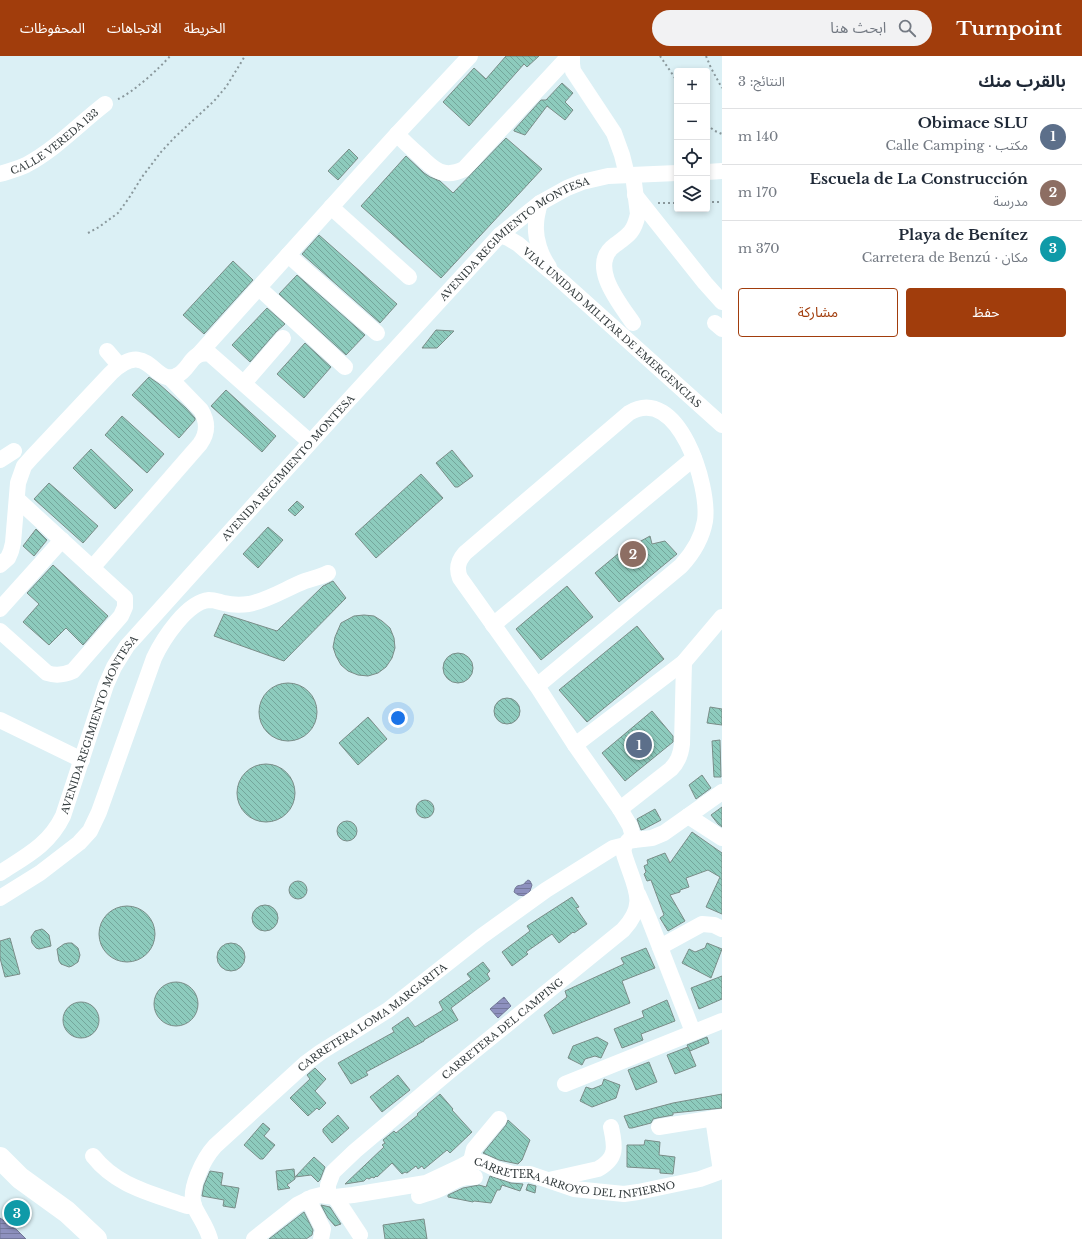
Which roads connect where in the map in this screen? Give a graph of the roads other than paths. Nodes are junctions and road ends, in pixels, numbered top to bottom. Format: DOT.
graph roads {
  1 [pos="470,56"];
  2 [pos="571,56"];
  3 [pos="106,104"];
  4 [pos="397,134"];
  5 [pos="722,171"];
  6 [pos="710,172"];
  7 [pos="674,173"];
  8 [pos="0,174"];
  9 [pos="630,175"];
  10 [pos="636,195"];
  11 [pos="540,203"];
  12 [pos="331,207"];
  13 [pos="516,222"];
  14 [pos="500,235"];
  15 [pos="538,243"];
  16 [pos="288,255"];
  17 [pos="556,276"];
  18 [pos="409,277"];
  19 [pos="259,288"];
  20 [pos="722,302"];
  21 [pos="633,323"];
  22 [pos="377,334"];
  23 [pos="283,338"];
  24 [pos="107,351"];
  25 [pos="198,355"];
  26 [pos="119,365"];
  27 [pos="345,367"];
  28 [pos="170,378"];
  29 [pos="244,383"];
  30 [pos="722,425"];
  31 [pos="310,442"];
  32 [pos="14,451"];
  33 [pos="694,458"];
  34 [pos="0,460"];
  35 [pos="17,499"];
  36 [pos="62,540"];
  37 [pos="0,565"];
  38 [pos="92,568"];
  39 [pos="328,573"];
  40 [pos="0,609"];
  41 [pos="722,617"];
  42 [pos="493,625"];
  43 [pos="0,631"];
  44 [pos="684,662"];
  45 [pos="537,686"];
  46 [pos="0,720"];
  47 [pos="575,745"];
  48 [pos="82,760"];
  49 [pos="722,792"];
  50 [pos="620,810"];
  51 [pos="688,816"];
  52 [pos="722,838"];
  53 [pos="629,842"];
  54 [pos="0,873"];
  55 [pos="638,894"];
  56 [pos="0,898"];
  57 [pos="633,917"];
  58 [pos="649,919"];
  59 [pos="722,929"];
  60 [pos="660,947"];
  61 [pos="722,1021"];
  62 [pos="693,1032"];
  63 [pos="565,1084"];
  64 [pos="717,1117"];
  65 [pos="499,1119"];
  66 [pos="611,1127"];
  67 [pos="659,1127"];
  68 [pos="93,1156"];
  69 [pos="0,1158"];
  70 [pos="471,1161"];
  71 [pos="722,1171"];
  72 [pos="475,1177"];
  73 [pos="549,1180"];
  74 [pos="425,1191"];
  75 [pos="331,1197"];
  76 [pos="308,1199"];
  77 [pos="194,1205"];
  78 [pos="360,1235"];
  79 [pos="96,1239"];
  80 [pos="210,1239"];
  81 [pos="254,1239"];
  82 [pos="321,1239"];
  1 -- 4 [label="street"];
  2 -- 4 [label="street"];
  2 -- 9 [label="street"];
  3 -- 8 [label="street, CALLE VEREDA 133"];
  4 -- 12 [label="street"];
  5 -- 6 [label="street"];
  7 -- 9 [label="street, AVENIDA REGIMIENTO MONTESA"];
  9 -- 10 [label="street"];
  9 -- 11 [label="street, AVENIDA REGIMIENTO MONTESA"];
  10 -- 20 [label="street"];
  10 -- 21 [label="street"];
  11 -- 13 [label="street, AVENIDA REGIMIENTO MONTESA"];
  11 -- 15 [label="street"];
  12 -- 16 [label="street"];
  12 -- 18 [label="street"];
  13 -- 14 [label="street, AVENIDA REGIMIENTO MONTESA"];
  13 -- 15 [label="street"];
  14 -- 17 [label="street, VIAL UNIDAD MILITAR DE EMERGENCIAS"];
  14 -- 31 [label="street, AVENIDA REGIMIENTO MONTESA"];
  15 -- 17 [label="street"];
  16 -- 19 [label="street"];
  16 -- 22 [label="street"];
  17 -- 30 [label="street, VIAL UNIDAD MILITAR DE EMERGENCIAS"];
  19 -- 25 [label="street"];
  19 -- 27 [label="street"];
  23 -- 29 [label="street"];
  24 -- 26 [label="street"];
  25 -- 28 [label="street"];
  25 -- 29 [label="street"];
  26 -- 28 [label="street"];
  26 -- 35 [label="street"];
  28 -- 38 [label="street"];
  29 -- 31 [label="street"];
  31 -- 48 [label="street, AVENIDA REGIMIENTO MONTESA"];
  32 -- 34 [label="street"];
  33 -- 42 [label="street"];
  33 -- 42 [label="street, CARRETERA DEL CAMPING"];
  33 -- 45 [label="street, CARRETERA DEL CAMPING"];
  35 -- 36 [label="street"];
  35 -- 37 [label="street"];
  36 -- 38 [label="street"];
  36 -- 40 [label="street"];
  38 -- 43 [label="street"];
  39 -- 56 [label="street"];
  41 -- 44 [label="street"];
  42 -- 45 [label="street, CARRETERA DEL CAMPING"];
  44 -- 47 [label="street"];
  44 -- 50 [label="street"];
  45 -- 47 [label="street, CARRETERA DEL CAMPING"];
  46 -- 48 [label="street"];
  47 -- 50 [label="street, CARRETERA DEL CAMPING"];
  48 -- 54 [label="street, AVENIDA REGIMIENTO MONTESA"];
  49 -- 51 [label="street, CARRETERA LOMA MARGARITA"];
  50 -- 53 [label="street, CARRETERA DEL CAMPING"];
  51 -- 52 [label="street"];
  51 -- 53 [label="street, CARRETERA LOMA MARGARITA"];
  53 -- 55 [label="street, CARRETERA DEL CAMPING"];
  53 -- 77 [label="street, CARRETERA LOMA MARGARITA"];
  55 -- 57 [label="street, CARRETERA DEL CAMPING"];
  55 -- 58 [label="street"];
  57 -- 58 [label="street"];
  57 -- 75 [label="street, CARRETERA DEL CAMPING"];
  58 -- 60 [label="street"];
  59 -- 60 [label="street"];
  60 -- 62 [label="street"];
  61 -- 62 [label="street"];
  62 -- 63 [label="street"];
  64 -- 67 [label="street"];
  64 -- 71 [label="street"];
  65 -- 70 [label="street"];
  66 -- 73 [label="street"];
  68 -- 77 [label="street"];
  69 -- 79 [label="highway"];
  70 -- 73 [label="street, CARRETERA ARROYO DEL INFIERNO"];
  70 -- 74 [label="street, CARRETERA ARROYO DEL INFIERNO"];
  71 -- 73 [label="street, CARRETERA ARROYO DEL INFIERNO"];
  72 -- 74 [label="street"];
  74 -- 75 [label="street, CARRETERA ARROYO DEL INFIERNO"];
  75 -- 76 [label="street, CARRETERA ARROYO DEL INFIERNO"];
  75 -- 78 [label="street"];
  76 -- 81 [label="street, CARRETERA ARROYO DEL INFIERNO"];
  76 -- 82 [label="street"];
  77 -- 80 [label="street"];
}
